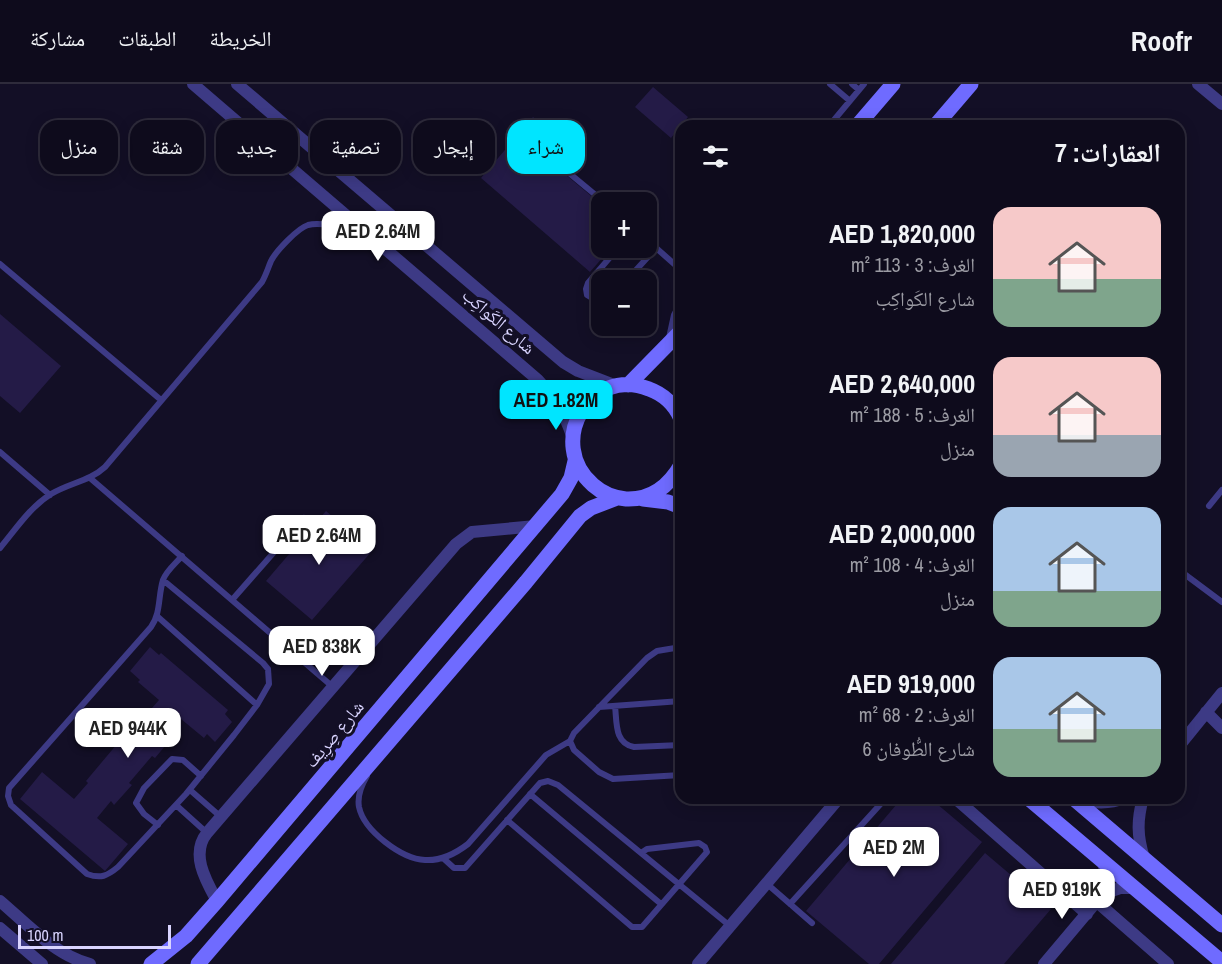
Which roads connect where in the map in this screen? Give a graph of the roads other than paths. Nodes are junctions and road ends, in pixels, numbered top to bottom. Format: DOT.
graph roads {
  1 [pos="193,84"];
  2 [pos="237,84"];
  3 [pos="830,84"];
  4 [pos="852,84"];
  5 [pos="864,84"];
  6 [pos="893,84"];
  7 [pos="971,84"];
  8 [pos="1198,84"];
  9 [pos="859,90"];
  10 [pos="849,101"];
  11 [pos="1222,104"];
  12 [pos="834,120"];
  13 [pos="862,120"];
  14 [pos="940,120"];
  15 [pos="570,174"];
  16 [pos="592,192"];
  17 [pos="347,216"];
  18 [pos="657,249"];
  19 [pos="609,258"];
  20 [pos="647,258"];
  21 [pos="0,264"];
  22 [pos="675,265"];
  23 [pos="599,270"];
  24 [pos="636,270"];
  25 [pos="591,280"];
  26 [pos="591,297"];
  27 [pos="675,316"];
  28 [pos="675,338"];
  29 [pos="668,346"];
  30 [pos="623,385"];
  31 [pos="161,400"];
  32 [pos="675,410"];
  33 [pos="572,436"];
  34 [pos="0,452"];
  35 [pos="575,461"];
  36 [pos="675,475"];
  37 [pos="90,478"];
  38 [pos="1222,490"];
  39 [pos="50,495"];
  40 [pos="617,498"];
  41 [pos="637,498"];
  42 [pos="675,505"];
  43 [pos="1209,506"];
  44 [pos="304,518"];
  45 [pos="536,526"];
  46 [pos="0,548"];
  47 [pos="182,556"];
  48 [pos="1185,574"];
  49 [pos="163,580"];
  50 [pos="232,600"];
  51 [pos="1222,602"];
  52 [pos="158,617"];
  53 [pos="675,647"];
  54 [pos="334,687"];
  55 [pos="1222,693"];
  56 [pos="675,701"];
  57 [pos="257,705"];
  58 [pos="615,706"];
  59 [pos="599,707"];
  60 [pos="1206,712"];
  61 [pos="1222,728"];
  62 [pos="1185,738"];
  63 [pos="570,741"];
  64 [pos="675,745"];
  65 [pos="381,750"];
  66 [pos="675,775"];
  67 [pos="201,776"];
  68 [pos="190,790"];
  69 [pos="530,794"];
  70 [pos="834,804"];
  71 [pos="881,804"];
  72 [pos="963,804"];
  73 [pos="1035,804"];
  74 [pos="1080,804"];
  75 [pos="1141,804"];
  76 [pos="176,805"];
  77 [pos="221,817"];
  78 [pos="507,820"];
  79 [pos="158,825"];
  80 [pos="207,833"];
  81 [pos="641,853"];
  82 [pos="443,858"];
  83 [pos="1144,859"];
  84 [pos="1104,863"];
  85 [pos="679,884"];
  86 [pos="766,884"];
  87 [pos="1133,888"];
  88 [pos="1100,898"];
  89 [pos="0,901"];
  90 [pos="217,901"];
  91 [pos="662,904"];
  92 [pos="790,904"];
  93 [pos="1086,915"];
  94 [pos="812,923"];
  95 [pos="730,926"];
  96 [pos="1222,926"];
  97 [pos="0,928"];
  98 [pos="1222,962"];
  99 [pos="42,964"];
  100 [pos="90,964"];
  101 [pos="151,964"];
  102 [pos="198,964"];
  103 [pos="698,964"];
  104 [pos="1044,964"];
  105 [pos="1168,964"];
  1 -- 17 [label="street, شارع الكَواكِب"];
  2 -- 30 [label="street, شارع الكَواكِب"];
  3 -- 10 [label="lane"];
  4 -- 9 [label="lane"];
  5 -- 9 [label="lane"];
  6 -- 13 [label="main road"];
  7 -- 14 [label="main road"];
  8 -- 11 [label="street"];
  9 -- 10 [label="lane"];
  10 -- 12 [label="lane"];
  15 -- 16 [label="lane"];
  17 -- 31 [label="lane"];
  17 -- 33 [label="street, شارع الكَواكِب"];
  18 -- 22 [label="lane"];
  19 -- 23 [label="lane"];
  20 -- 24 [label="lane"];
  21 -- 31 [label="lane"];
  25 -- 26 [label="lane"];
  27 -- 29 [label="lane"];
  28 -- 29 [label="main road"];
  29 -- 30 [label="main road"];
  30 -- 32 [label="main road"];
  30 -- 33 [label="main road"];
  31 -- 37 [label="lane"];
  33 -- 35 [label="main road"];
  34 -- 39 [label="lane"];
  35 -- 40 [label="main road"];
  35 -- 45 [label="main road, شارع صِرِيف"];
  36 -- 41 [label="main road"];
  37 -- 39 [label="lane"];
  37 -- 47 [label="lane"];
  38 -- 43 [label="lane"];
  39 -- 46 [label="lane"];
  40 -- 41 [label="main road"];
  40 -- 65 [label="main road"];
  41 -- 42 [label="main road"];
  44 -- 50 [label="lane"];
  45 -- 54 [label="street"];
  45 -- 90 [label="main road, شارع صِرِيف"];
  47 -- 49 [label="lane"];
  47 -- 50 [label="lane"];
  48 -- 51 [label="lane"];
  49 -- 52 [label="lane"];
  49 -- 57 [label="lane"];
  50 -- 54 [label="lane"];
  52 -- 57 [label="lane"];
  52 -- 79 [label="lane"];
  53 -- 59 [label="lane"];
  54 -- 77 [label="street"];
  55 -- 60 [label="street"];
  56 -- 58 [label="lane"];
  57 -- 67 [label="lane"];
  58 -- 59 [label="lane"];
  58 -- 64 [label="lane"];
  59 -- 63 [label="lane"];
  60 -- 61 [label="street"];
  60 -- 62 [label="street"];
  63 -- 66 [label="lane"];
  63 -- 82 [label="lane"];
  65 -- 82 [label="lane"];
  65 -- 102 [label="main road"];
  67 -- 68 [label="lane"];
  67 -- 79 [label="lane"];
  68 -- 76 [label="lane"];
  68 -- 77 [label="lane"];
  69 -- 78 [label="lane"];
  69 -- 81 [label="lane"];
  69 -- 91 [label="lane"];
  70 -- 86 [label="street"];
  71 -- 92 [label="lane"];
  72 -- 93 [label="street"];
  73 -- 84 [label="main road"];
  74 -- 83 [label="main road"];
  75 -- 83 [label="street"];
  76 -- 79 [label="lane"];
  76 -- 80 [label="lane"];
  77 -- 80 [label="street"];
  78 -- 82 [label="lane"];
  78 -- 91 [label="lane"];
  80 -- 90 [label="street"];
  81 -- 85 [label="lane"];
  81 -- 85 [label="lane"];
  83 -- 96 [label="main road"];
  84 -- 87 [label="main road"];
  84 -- 88 [label="street"];
  85 -- 91 [label="lane"];
  85 -- 95 [label="lane"];
  86 -- 92 [label="lane"];
  86 -- 95 [label="street"];
  87 -- 88 [label="street"];
  87 -- 98 [label="main road"];
  88 -- 93 [label="street"];
  88 -- 105 [label="street"];
  89 -- 100 [label="street"];
  90 -- 101 [label="main road, شارع صِرِيف"];
  92 -- 94 [label="lane"];
  93 -- 104 [label="street"];
  95 -- 103 [label="street"];
  97 -- 99 [label="street"];
}
